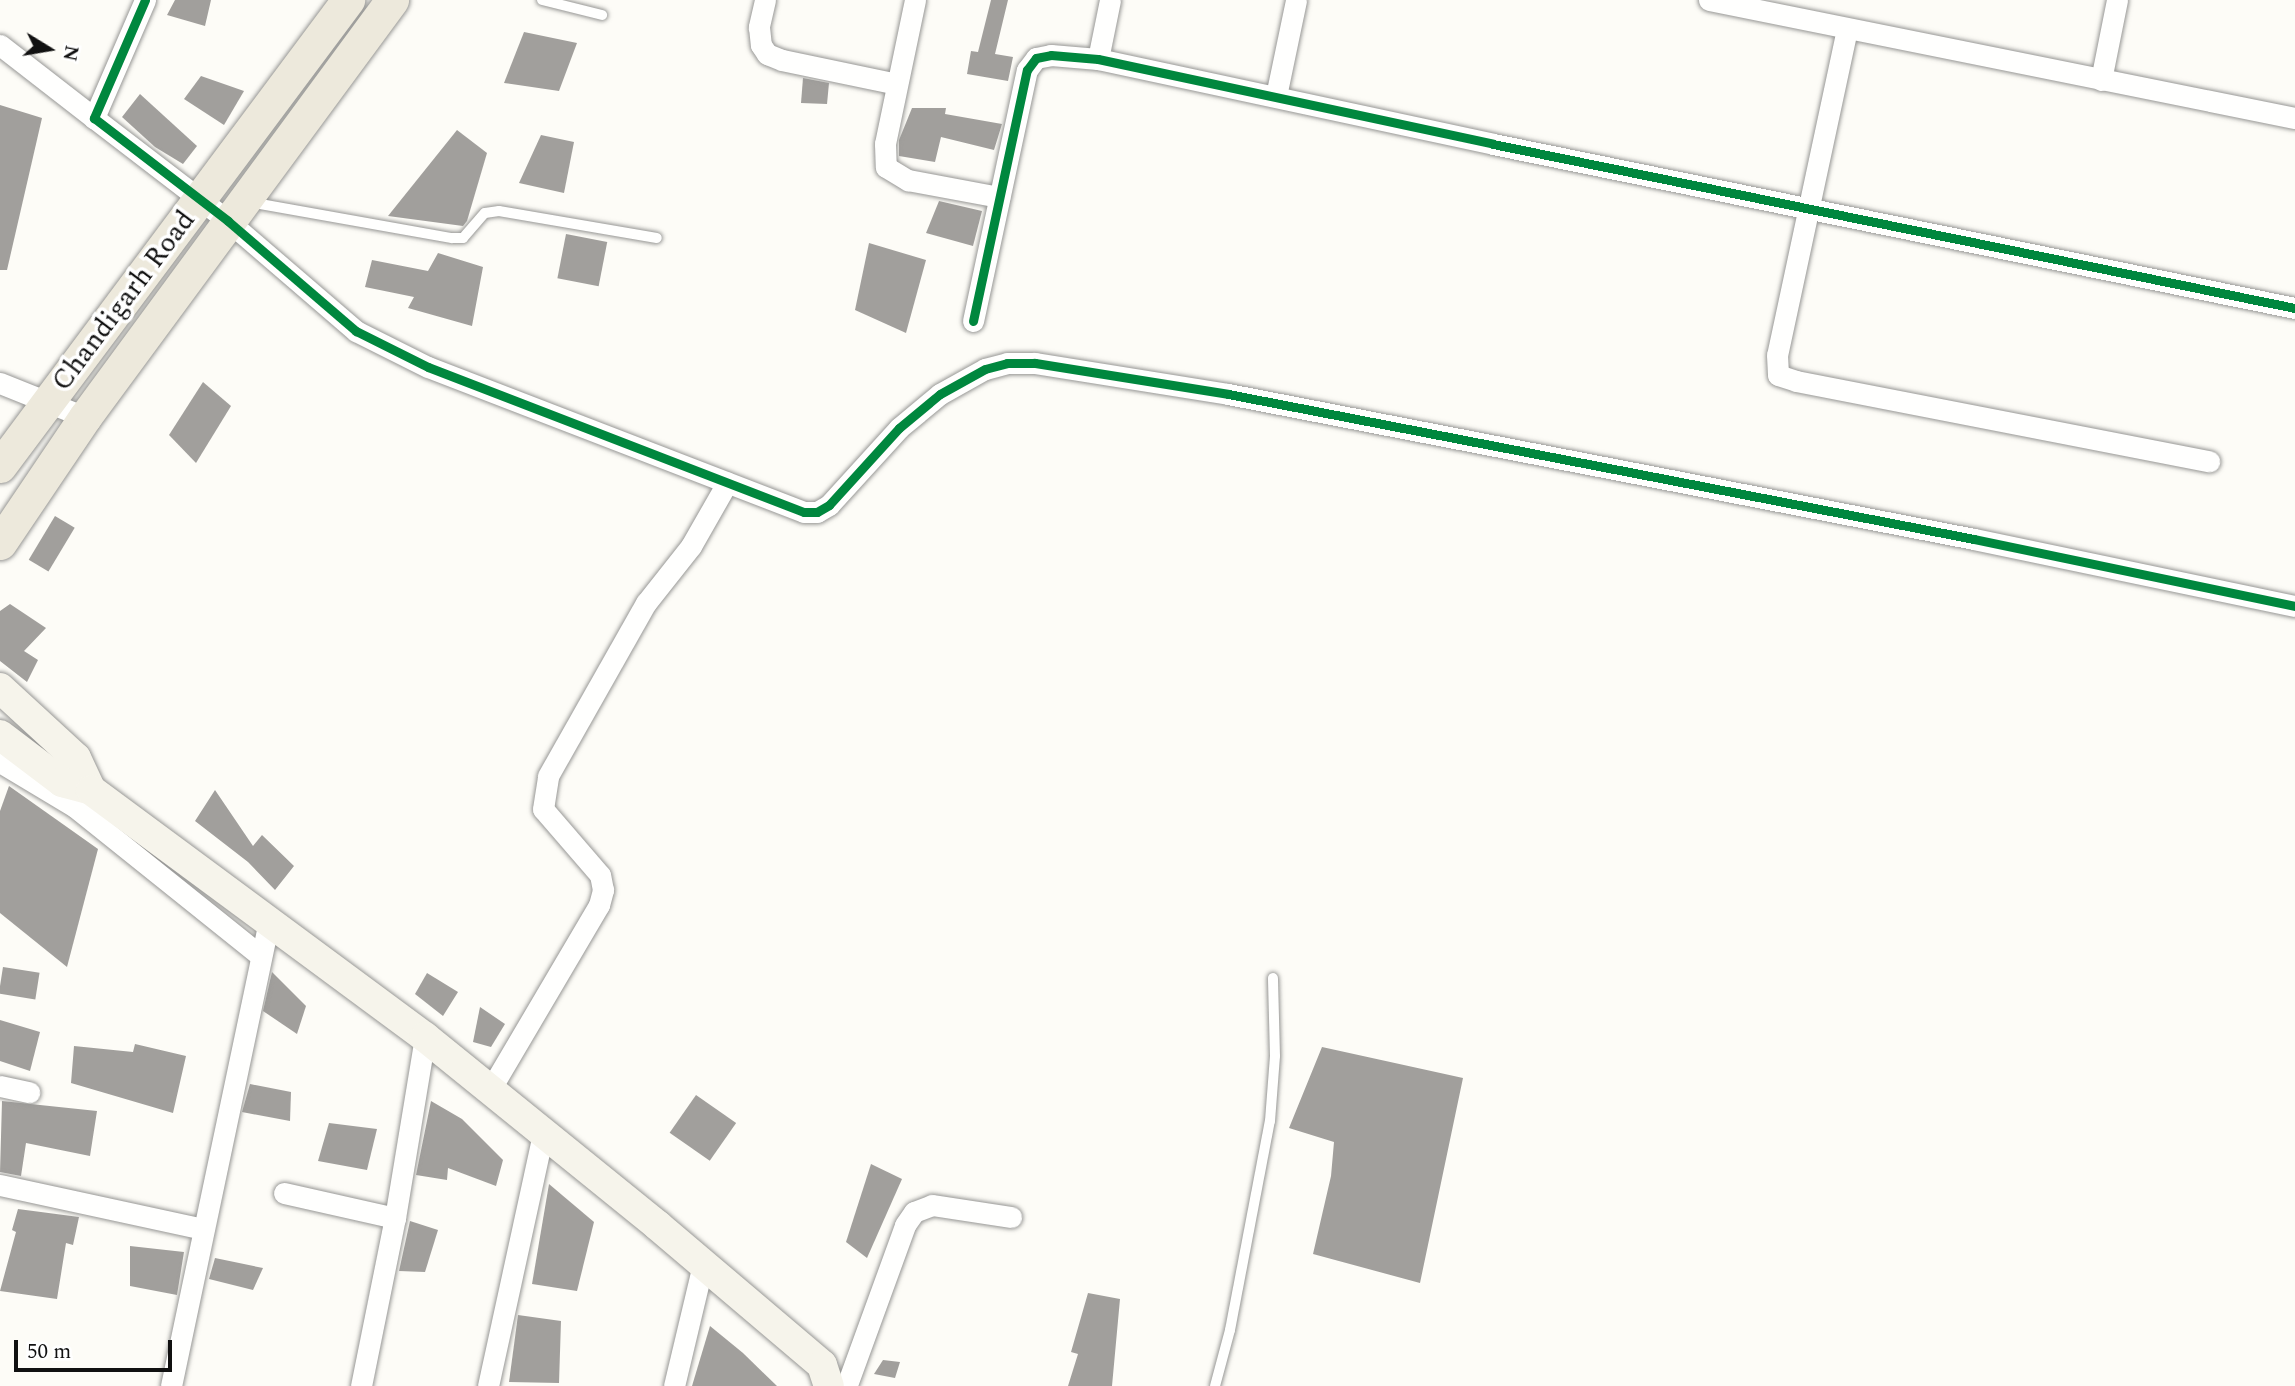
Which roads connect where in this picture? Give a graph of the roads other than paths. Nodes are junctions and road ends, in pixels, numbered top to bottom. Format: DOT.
graph roads {
  1 [pos="145,0"];
  2 [pos="348,0"];
  3 [pos="392,0"];
  4 [pos="542,0"];
  5 [pos="765,0"];
  6 [pos="915,0"];
  7 [pos="1110,0"];
  8 [pos="1296,0"];
  9 [pos="1709,0"];
  10 [pos="2117,0"];
  11 [pos="602,15"];
  12 [pos="1847,29"];
  13 [pos="0,45"];
  14 [pos="1098,59"];
  15 [pos="2101,80"];
  16 [pos="897,84"];
  17 [pos="1276,96"];
  18 [pos="94,118"];
  19 [pos="2295,118"];
  20 [pos="999,197"];
  21 [pos="199,200"];
  22 [pos="1808,208"];
  23 [pos="235,211"];
  24 [pos="657,237"];
  25 [pos="2295,308"];
  26 [pos="973,321"];
  27 [pos="0,383"];
  28 [pos="49,403"];
  29 [pos="85,416"];
  30 [pos="2209,461"];
  31 [pos="0,466"];
  32 [pos="727,483"];
  33 [pos="0,543"];
  34 [pos="2295,606"];
  35 [pos="0,688"];
  36 [pos="0,735"];
  37 [pos="0,762"];
  38 [pos="91,790"];
  39 [pos="269,921"];
  40 [pos="260,955"];
  41 [pos="1273,978"];
  42 [pos="425,1037"];
  43 [pos="0,1086"];
  44 [pos="490,1090"];
  45 [pos="29,1092"];
  46 [pos="543,1133"];
  47 [pos="0,1185"];
  48 [pos="284,1193"];
  49 [pos="1011,1217"];
  50 [pos="395,1218"];
  51 [pos="203,1229"];
  52 [pos="703,1264"];
  53 [pos="838,1380"];
  54 [pos="170,1386"];
  55 [pos="361,1386"];
  56 [pos="488,1386"];
  57 [pos="674,1386"];
  58 [pos="1215,1386"];
  1 -- 18 [label="street"];
  2 -- 21 [label="main road, Chandigarh Road"];
  3 -- 23 [label="main road"];
  4 -- 11 [label="lane"];
  5 -- 16 [label="street"];
  6 -- 16 [label="street"];
  7 -- 14 [label="street"];
  8 -- 17 [label="street"];
  9 -- 12 [label="street"];
  10 -- 15 [label="street"];
  12 -- 15 [label="street"];
  12 -- 22 [label="street"];
  13 -- 18 [label="street"];
  14 -- 17 [label="street"];
  14 -- 20 [label="street"];
  15 -- 19 [label="street"];
  16 -- 20 [label="street"];
  17 -- 22 [label="street"];
  18 -- 21 [label="street"];
  20 -- 26 [label="street"];
  21 -- 23 [label="street"];
  21 -- 28 [label="main road, Chandigarh Road"];
  22 -- 25 [label="street"];
  22 -- 30 [label="street"];
  23 -- 24 [label="lane"];
  23 -- 29 [label="main road"];
  23 -- 32 [label="street"];
  27 -- 28 [label="street"];
  28 -- 29 [label="street"];
  28 -- 31 [label="main road, Chandigarh Road"];
  29 -- 33 [label="main road"];
  32 -- 34 [label="street"];
  32 -- 44 [label="street"];
  35 -- 38 [label="street"];
  36 -- 38 [label="street"];
  37 -- 40 [label="street"];
  38 -- 39 [label="street"];
  39 -- 40 [label="street"];
  39 -- 42 [label="street"];
  40 -- 51 [label="street"];
  41 -- 58 [label="lane"];
  42 -- 44 [label="street"];
  42 -- 50 [label="street"];
  43 -- 45 [label="street"];
  44 -- 46 [label="street"];
  46 -- 52 [label="street"];
  46 -- 56 [label="street"];
  47 -- 51 [label="street"];
  48 -- 50 [label="street"];
  49 -- 53 [label="street"];
  50 -- 55 [label="street"];
  51 -- 54 [label="street"];
  52 -- 53 [label="street"];
  52 -- 57 [label="street"];
}
